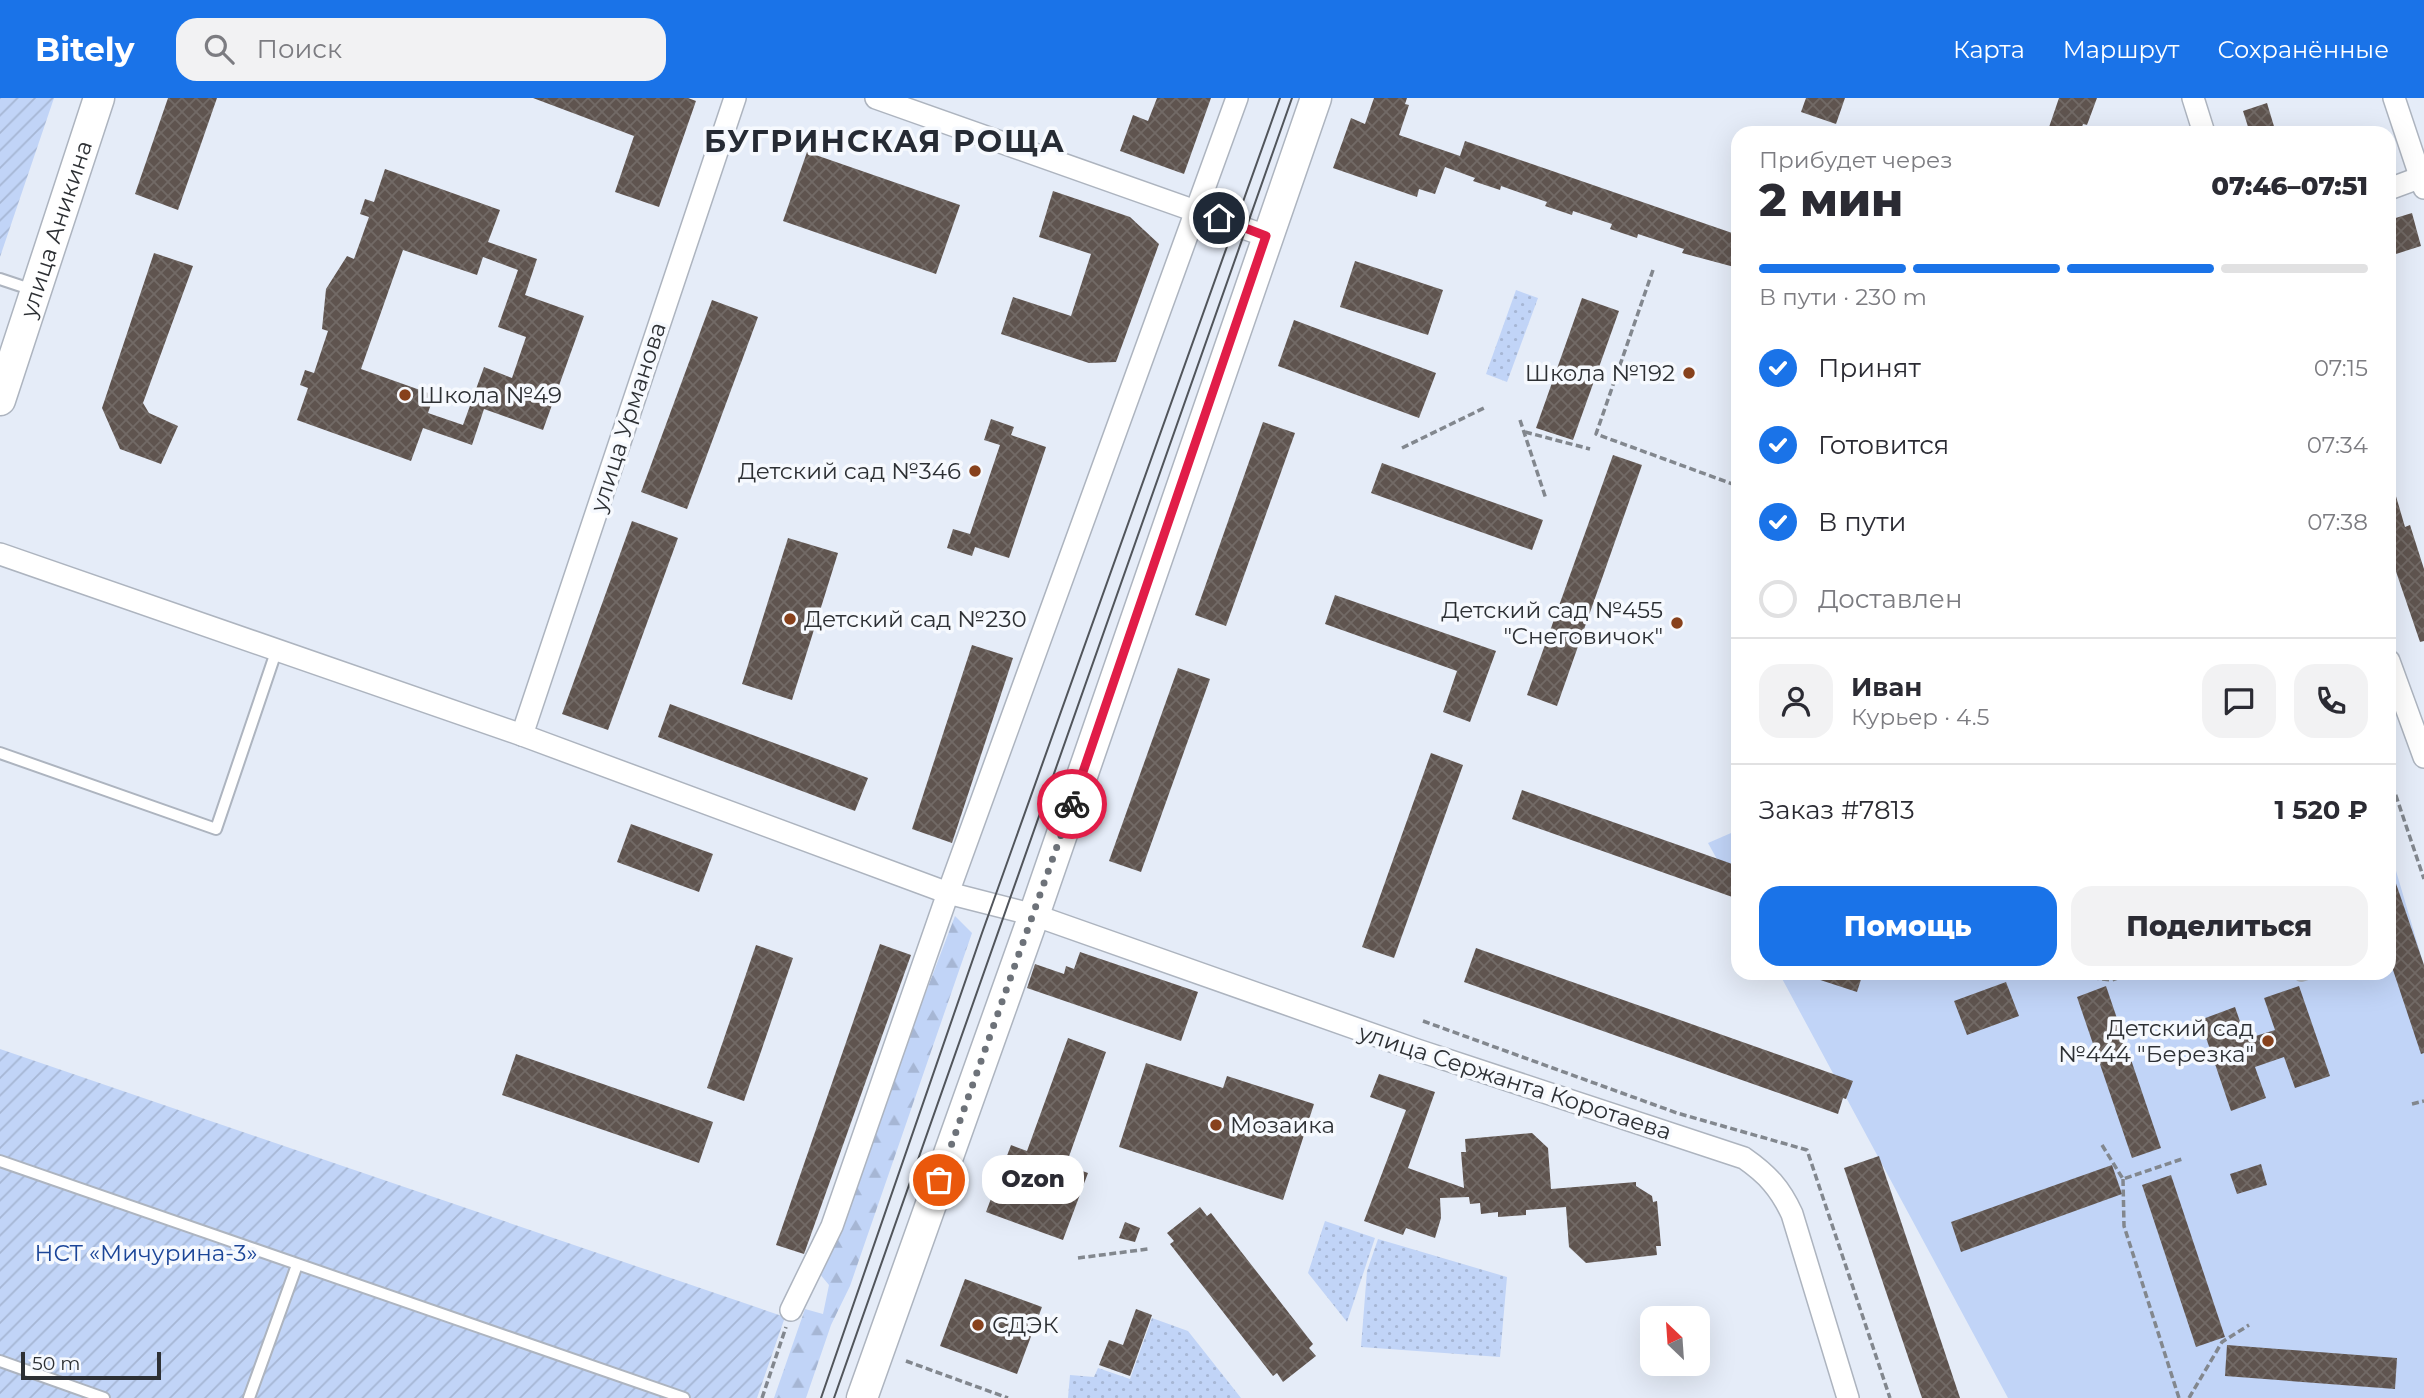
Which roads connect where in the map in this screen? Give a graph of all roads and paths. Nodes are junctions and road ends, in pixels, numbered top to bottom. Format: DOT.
graph roads {
  1 [pos="99,98"];
  2 [pos="735,98"];
  3 [pos="876,98"];
  4 [pos="1237,98"];
  5 [pos="1316,98"];
  6 [pos="2193,98"];
  7 [pos="2394,98"];
  8 [pos="2202,126"];
  9 [pos="2423,181"];
  10 [pos="2396,187"];
  11 [pos="1197,211"];
  12 [pos="1266,236"];
  13 [pos="1653,270"];
  14 [pos="0,279"];
  15 [pos="36,291"];
  16 [pos="0,400"];
  17 [pos="1484,408"];
  18 [pos="1520,420"];
  19 [pos="1525,432"];
  20 [pos="1402,448"];
  21 [pos="1590,449"];
  22 [pos="1731,483"];
  23 [pos="1546,499"];
  24 [pos="0,554"];
  25 [pos="276,649"];
  26 [pos="2396,680"];
  27 [pos="522,735"];
  28 [pos="0,753"];
  29 [pos="2424,757"];
  30 [pos="2396,796"];
  31 [pos="2424,879"];
  32 [pos="948,893"];
  33 [pos="1034,915"];
  34 [pos="2424,1101"];
  35 [pos="2412,1104"];
  36 [pos="2102,1145"];
  37 [pos="2182,1159"];
  38 [pos="0,1161"];
  39 [pos="2123,1180"];
  40 [pos="1148,1250"];
  41 [pos="1078,1258"];
  42 [pos="297,1265"];
  43 [pos="791,1311"];
  44 [pos="2249,1325"];
  45 [pos="0,1361"];
  46 [pos="906,1361"];
  47 [pos="104,1398"];
  48 [pos="249,1398"];
  49 [pos="684,1398"];
  50 [pos="762,1398"];
  51 [pos="862,1398"];
  52 [pos="1008,1398"];
  53 [pos="1849,1398"];
  54 [pos="2179,1398"];
  55 [pos="2189,1398"];
  1 -- 15 [label="street, улица Аникина"];
  2 -- 27 [label="street, улица Урманова"];
  3 -- 11 [label="street"];
  4 -- 11 [label="street"];
  5 -- 12 [label="street"];
  6 -- 8 [label="street"];
  7 -- 9 [label="street"];
  9 -- 10 [label="street"];
  11 -- 12 [label="street"];
  11 -- 32 [label="street"];
  12 -- 33 [label="street"];
  13 -- 22 [label="path"];
  14 -- 15 [label="lane"];
  15 -- 16 [label="street, улица Аникина"];
  17 -- 20 [label="path"];
  18 -- 19 [label="path"];
  19 -- 21 [label="path"];
  19 -- 23 [label="path"];
  24 -- 25 [label="street, улица Сержанта Коротаева"];
  25 -- 27 [label="street, улица Сержанта Коротаева"];
  25 -- 28 [label="lane"];
  26 -- 29 [label="street"];
  27 -- 32 [label="street, улица Сержанта Коротаева"];
  30 -- 31 [label="path"];
  32 -- 33 [label="street, улица Сержанта Коротаева"];
  32 -- 43 [label="street"];
  33 -- 51 [label="street"];
  33 -- 53 [label="street, улица Сержанта Коротаева"];
  34 -- 35 [label="path"];
  36 -- 39 [label="path"];
  37 -- 39 [label="path"];
  38 -- 42 [label="lane"];
  39 -- 54 [label="path"];
  40 -- 41 [label="path"];
  42 -- 48 [label="lane"];
  42 -- 49 [label="lane"];
  43 -- 50 [label="path"];
  44 -- 55 [label="path"];
  45 -- 47 [label="lane"];
  46 -- 52 [label="path"];
}
